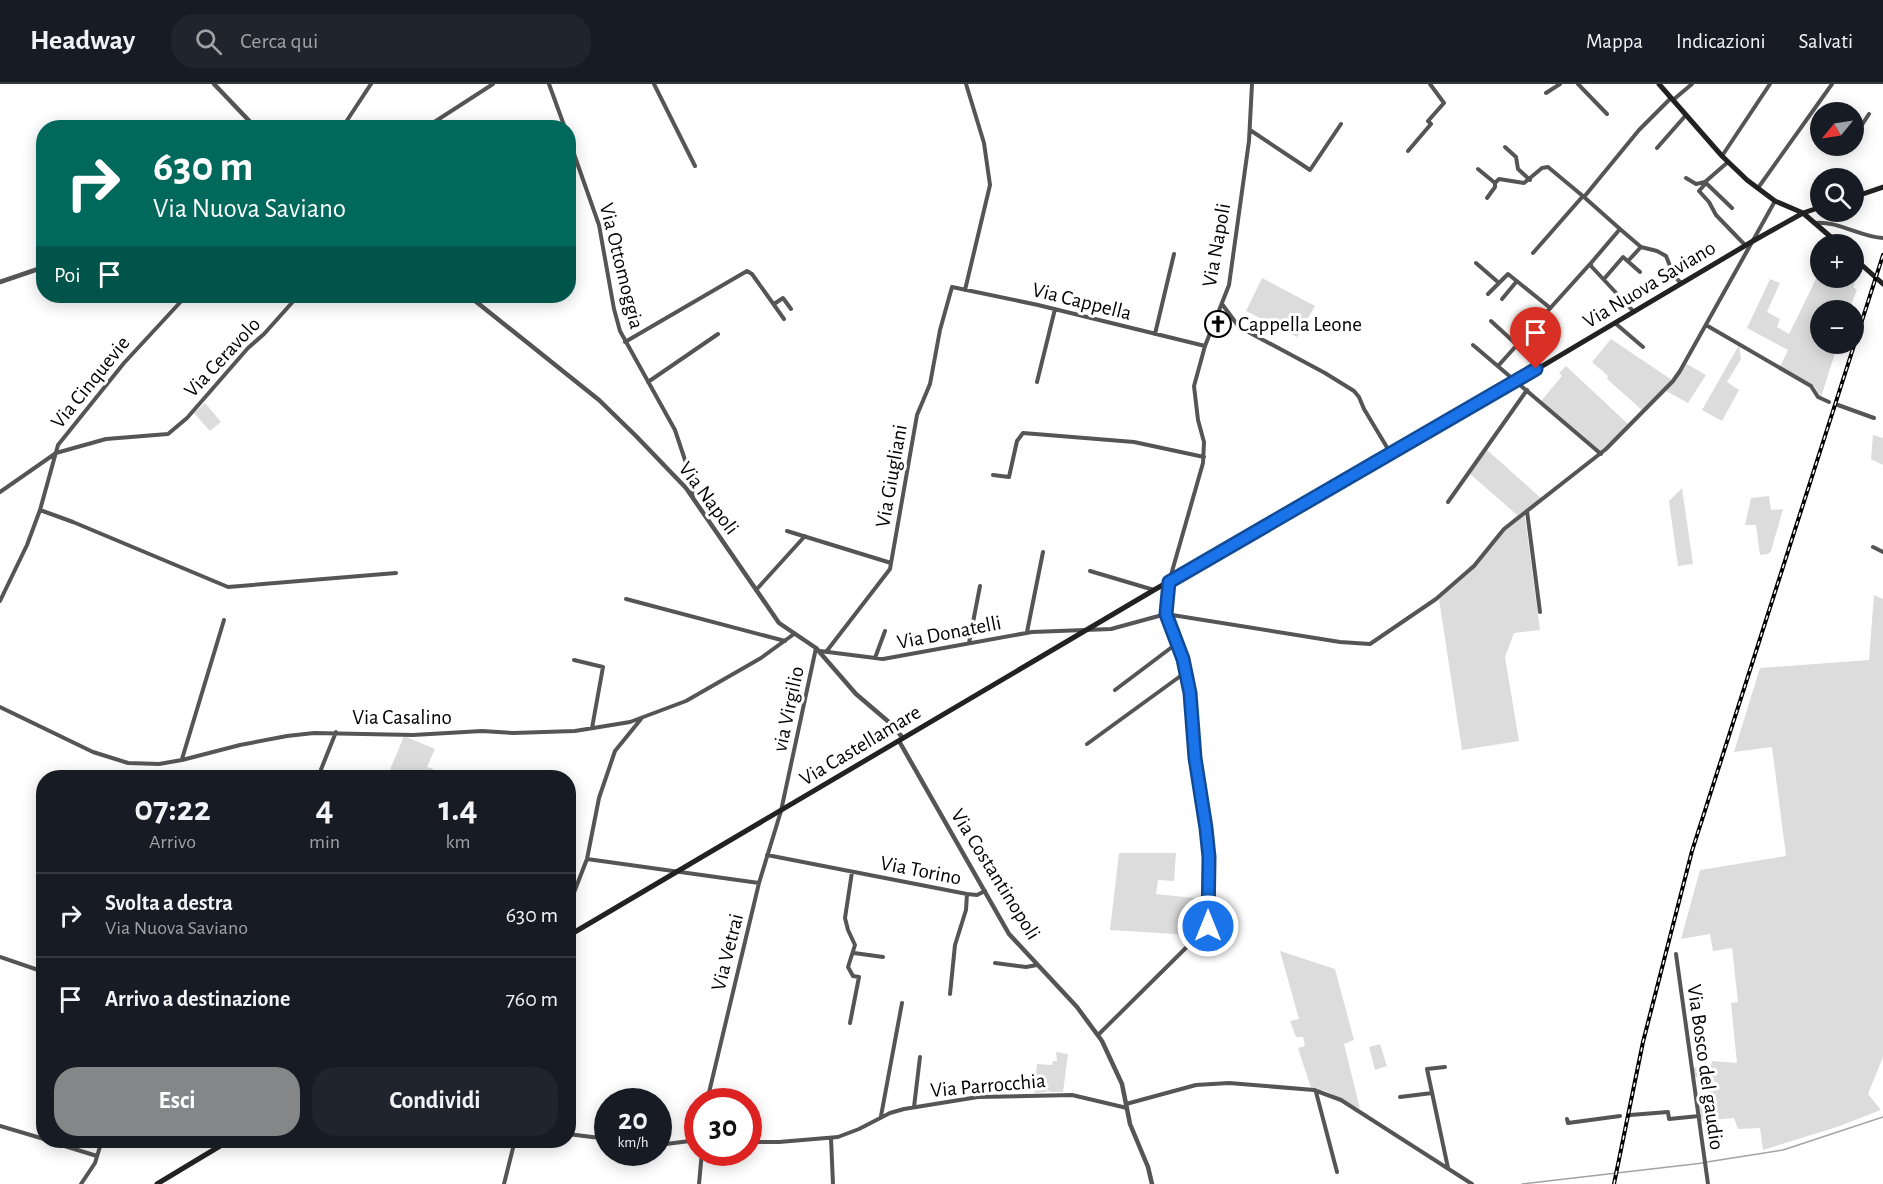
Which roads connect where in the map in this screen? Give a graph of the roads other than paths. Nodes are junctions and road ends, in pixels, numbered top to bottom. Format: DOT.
graph roads {
  1 [pos="214,84"];
  2 [pos="371,84"];
  3 [pos="493,84"];
  4 [pos="549,84"];
  5 [pos="654,84"];
  6 [pos="966,84"];
  7 [pos="1252,84"];
  8 [pos="1430,84"];
  9 [pos="1560,84"];
  10 [pos="1578,84"];
  11 [pos="1659,84"];
  12 [pos="1692,84"];
  13 [pos="1770,84"];
  14 [pos="1832,84"];
  15 [pos="1546,93"];
  16 [pos="1672,99"];
  17 [pos="1607,114"];
  18 [pos="1869,114"];
  19 [pos="1686,115"];
  20 [pos="248,120"];
  21 [pos="347,120"];
  22 [pos="437,120"];
  23 [pos="562,120"];
  24 [pos="1864,122"];
  25 [pos="1341,124"];
  26 [pos="1250,130"];
  27 [pos="1505,147"];
  28 [pos="1657,148"];
  29 [pos="1408,151"];
  30 [pos="1722,156"];
  31 [pos="576,160"];
  32 [pos="1728,162"];
  33 [pos="695,166"];
  34 [pos="1478,169"];
  35 [pos="1686,178"];
  36 [pos="1530,180"];
  37 [pos="1495,183"];
  38 [pos="1706,183"];
  39 [pos="1758,188"];
  40 [pos="1883,188"];
  41 [pos="1864,194"];
  42 [pos="1584,196"];
  43 [pos="1487,198"];
  44 [pos="1776,201"];
  45 [pos="1732,208"];
  46 [pos="1810,211"];
  47 [pos="1803,213"];
  48 [pos="1814,224"];
  49 [pos="1620,230"];
  50 [pos="1826,234"];
  51 [pos="1883,238"];
  52 [pos="1753,241"];
  53 [pos="1745,245"];
  54 [pos="1641,247"];
  55 [pos="1533,253"];
  56 [pos="1174,254"];
  57 [pos="1628,261"];
  58 [pos="1476,263"];
  59 [pos="1590,264"];
  60 [pos="1864,267"];
  61 [pos="36,270"];
  62 [pos="1640,272"];
  63 [pos="1604,279"];
  64 [pos="1517,281"];
  65 [pos="0,282"];
  66 [pos="1499,283"];
  67 [pos="1682,284"];
  68 [pos="1883,284"];
  69 [pos="952,287"];
  70 [pos="965,290"];
  71 [pos="1488,294"];
  72 [pos="1502,299"];
  73 [pos="180,303"];
  74 [pos="292,303"];
  75 [pos="478,303"];
  76 [pos="774,304"];
  77 [pos="1222,304"];
  78 [pos="1550,308"];
  79 [pos="791,309"];
  80 [pos="1055,309"];
  81 [pos="1634,312"];
  82 [pos="784,319"];
  83 [pos="1491,321"];
  84 [pos="1615,323"];
  85 [pos="1706,325"];
  86 [pos="718,334"];
  87 [pos="1155,334"];
  88 [pos="625,342"];
  89 [pos="1516,344"];
  90 [pos="1473,345"];
  91 [pos="1206,346"];
  92 [pos="1643,347"];
  93 [pos="1498,366"];
  94 [pos="1516,381"];
  95 [pos="648,382"];
  96 [pos="1037,382"];
  97 [pos="1527,390"];
  98 [pos="1829,402"];
  99 [pos="1838,405"];
  100 [pos="1874,417"];
  101 [pos="56,453"];
  102 [pos="1391,454"];
  103 [pos="1601,454"];
  104 [pos="1204,457"];
  105 [pos="993,476"];
  106 [pos="0,492"];
  107 [pos="693,497"];
  108 [pos="1448,502"];
  109 [pos="40,510"];
  110 [pos="1527,510"];
  111 [pos="787,531"];
  112 [pos="806,536"];
  113 [pos="1873,548"];
  114 [pos="1043,552"];
  115 [pos="1883,552"];
  116 [pos="891,563"];
  117 [pos="1090,571"];
  118 [pos="396,573"];
  119 [pos="1169,582"];
  120 [pos="980,586"];
  121 [pos="756,590"];
  122 [pos="1154,590"];
  123 [pos="626,599"];
  124 [pos="0,601"];
  125 [pos="1540,612"];
  126 [pos="1166,614"];
  127 [pos="224,620"];
  128 [pos="885,631"];
  129 [pos="1085,631"];
  130 [pos="1027,632"];
  131 [pos="794,634"];
  132 [pos="785,641"];
  133 [pos="969,644"];
  134 [pos="1176,644"];
  135 [pos="818,650"];
  136 [pos="826,652"];
  137 [pos="875,658"];
  138 [pos="574,660"];
  139 [pos="1186,672"];
  140 [pos="1115,690"];
  141 [pos="0,707"];
  142 [pos="641,719"];
  143 [pos="592,728"];
  144 [pos="336,732"];
  145 [pos="901,739"];
  146 [pos="1087,744"];
  147 [pos="182,760"];
  148 [pos="321,770"];
  149 [pos="781,811"];
  150 [pos="767,855"];
  151 [pos="587,859"];
  152 [pos="677,871"];
  153 [pos="852,872"];
  154 [pos="759,883"];
  155 [pos="576,887"];
  156 [pos="985,891"];
  157 [pos="967,894"];
  158 [pos="576,931"];
  159 [pos="854,953"];
  160 [pos="1676,954"];
  161 [pos="0,957"];
  162 [pos="883,957"];
  163 [pos="995,963"];
  164 [pos="1037,965"];
  165 [pos="36,969"];
  166 [pos="950,994"];
  167 [pos="902,1003"];
  168 [pos="850,1023"];
  169 [pos="1098,1035"];
  170 [pos="920,1057"];
  171 [pos="1445,1066"];
  172 [pos="710,1088"];
  173 [pos="1316,1091"];
  174 [pos="1432,1093"];
  175 [pos="1400,1097"];
  176 [pos="1126,1106"];
  177 [pos="914,1107"];
  178 [pos="1630,1115"];
  179 [pos="1620,1116"];
  180 [pos="1699,1116"];
  181 [pos="881,1117"];
  182 [pos="1568,1119"];
  183 [pos="0,1126"];
  184 [pos="576,1135"];
  185 [pos="36,1137"];
  186 [pos="594,1137"];
  187 [pos="831,1138"];
  188 [pos="762,1142"];
  189 [pos="70,1148"];
  190 [pos="100,1148"];
  191 [pos="217,1148"];
  192 [pos="513,1148"];
  193 [pos="97,1156"];
  194 [pos="701,1166"];
  195 [pos="1448,1168"];
  196 [pos="1336,1172"];
  197 [pos="81,1184"];
  198 [pos="157,1184"];
  199 [pos="504,1184"];
  200 [pos="699,1184"];
  201 [pos="833,1184"];
  202 [pos="1152,1184"];
  203 [pos="1472,1184"];
  204 [pos="1708,1184"];
  1 -- 20 [label="street"];
  2 -- 21 [label="street"];
  3 -- 22 [label="street"];
  4 -- 23 [label="street"];
  5 -- 33 [label="street"];
  6 -- 70 [label="street"];
  7 -- 26 [label="street, Via Napoli"];
  8 -- 29 [label="street"];
  9 -- 15 [label="street"];
  10 -- 17 [label="street"];
  11 -- 16 [label="main road"];
  12 -- 16 [label="street"];
  13 -- 30 [label="street"];
  14 -- 39 [label="street"];
  16 -- 19 [label="main road"];
  16 -- 42 [label="street"];
  18 -- 24 [label="street"];
  19 -- 28 [label="street"];
  19 -- 30 [label="main road"];
  25 -- 26 [label="street"];
  26 -- 77 [label="street, Via Napoli"];
  27 -- 36 [label="street"];
  30 -- 32 [label="main road"];
  31 -- 88 [label="street, Via Ottomoggia"];
  32 -- 38 [label="street"];
  32 -- 39 [label="main road"];
  34 -- 37 [label="street"];
  35 -- 38 [label="street"];
  36 -- 37 [label="street"];
  36 -- 42 [label="street"];
  37 -- 43 [label="street"];
  38 -- 45 [label="street"];
  38 -- 53 [label="street"];
  39 -- 44 [label="main road"];
  40 -- 41 [label="main road"];
  42 -- 49 [label="street"];
  42 -- 55 [label="street"];
  44 -- 47 [label="main road"];
  44 -- 52 [label="street"];
  46 -- 47 [label="main road, Via Nuova Saviano"];
  47 -- 48 [label="main road"];
  47 -- 52 [label="main road, Via Nuova Saviano"];
  48 -- 50 [label="main road"];
  48 -- 51 [label="street"];
  49 -- 54 [label="street"];
  49 -- 59 [label="street"];
  52 -- 53 [label="main road, Via Nuova Saviano"];
  52 -- 85 [label="street"];
  53 -- 67 [label="main road, Via Nuova Saviano"];
  54 -- 57 [label="street"];
  54 -- 67 [label="street"];
  56 -- 87 [label="street"];
  57 -- 62 [label="street"];
  57 -- 63 [label="street"];
  58 -- 66 [label="street"];
  59 -- 63 [label="street"];
  59 -- 78 [label="street"];
  60 -- 68 [label="main road"];
  61 -- 65 [label="street"];
  63 -- 81 [label="street"];
  64 -- 66 [label="street"];
  64 -- 72 [label="street"];
  64 -- 78 [label="street"];
  66 -- 71 [label="street"];
  67 -- 81 [label="main road, Via Nuova Saviano"];
  69 -- 70 [label="street, Via Cappella"];
  69 -- 116 [label="street, Via Giugliani"];
  70 -- 80 [label="street, Via Cappella"];
  73 -- 101 [label="street, Via Cinquevie"];
  74 -- 101 [label="street, Via Ceravolo"];
  75 -- 107 [label="street, Via Napoli"];
  76 -- 79 [label="street"];
  76 -- 82 [label="street"];
  76 -- 88 [label="street"];
  77 -- 91 [label="street, Via Napoli"];
  77 -- 102 [label="street"];
  78 -- 89 [label="street"];
  80 -- 87 [label="street, Via Cappella"];
  80 -- 96 [label="street"];
  81 -- 84 [label="main road, Via Nuova Saviano"];
  83 -- 89 [label="street"];
  84 -- 92 [label="street"];
  84 -- 94 [label="main road, Via Nuova Saviano"];
  85 -- 98 [label="street"];
  85 -- 103 [label="street"];
  86 -- 95 [label="street"];
  87 -- 91 [label="street, Via Cappella"];
  88 -- 95 [label="street, Via Ottomoggia"];
  89 -- 93 [label="street"];
  90 -- 93 [label="street"];
  91 -- 104 [label="street, Via Napoli"];
  93 -- 94 [label="street"];
  94 -- 97 [label="street"];
  94 -- 102 [label="main road, Via Nuova Saviano"];
  95 -- 107 [label="street, Via Ottomoggia"];
  97 -- 103 [label="street"];
  97 -- 108 [label="street"];
  99 -- 100 [label="street"];
  101 -- 106 [label="street"];
  101 -- 109 [label="street, Via Cinquevie"];
  102 -- 119 [label="main road, Via Nuova Saviano"];
  103 -- 110 [label="street"];
  104 -- 105 [label="street"];
  104 -- 119 [label="street, Via Napoli"];
  107 -- 121 [label="street, Via Napoli"];
  109 -- 118 [label="street"];
  109 -- 124 [label="street, Via Cinquevie"];
  110 -- 125 [label="street"];
  110 -- 126 [label="street"];
  111 -- 112 [label="street"];
  112 -- 116 [label="street"];
  112 -- 121 [label="street"];
  113 -- 115 [label="street"];
  114 -- 130 [label="street"];
  116 -- 136 [label="street, Via Giugliani"];
  117 -- 122 [label="street"];
  119 -- 122 [label="main road, Via Castellamare"];
  119 -- 126 [label="street, Via Napoli"];
  120 -- 133 [label="street"];
  121 -- 131 [label="street, Via Napoli"];
  122 -- 129 [label="main road, Via Castellamare"];
  123 -- 132 [label="street"];
  126 -- 129 [label="street, Via Donatelli"];
  126 -- 134 [label="street"];
  127 -- 147 [label="street"];
  128 -- 137 [label="street"];
  129 -- 130 [label="street, Via Donatelli"];
  129 -- 145 [label="main road, Via Castellamare"];
  130 -- 133 [label="street, Via Donatelli"];
  131 -- 132 [label="street, Via Casalino"];
  131 -- 135 [label="street, Via Napoli"];
  132 -- 142 [label="street, Via Casalino"];
  133 -- 137 [label="street, Via Donatelli"];
  134 -- 139 [label="street"];
  134 -- 140 [label="street"];
  135 -- 136 [label="street, Via Donatelli"];
  135 -- 145 [label="street, Via Napoli"];
  135 -- 149 [label="street, via Virgilio"];
  136 -- 137 [label="street, Via Donatelli"];
  138 -- 143 [label="street"];
  139 -- 146 [label="street"];
  139 -- 169 [label="street"];
  141 -- 147 [label="street, Via Casalino"];
  142 -- 143 [label="street, Via Casalino"];
  142 -- 151 [label="street"];
  143 -- 144 [label="street, Via Casalino"];
  144 -- 147 [label="street, Via Casalino"];
  144 -- 148 [label="street"];
  145 -- 149 [label="main road, Via Castellamare"];
  145 -- 156 [label="street, Via Costantinopoli"];
  149 -- 150 [label="street, Via Vetrai"];
  149 -- 152 [label="main road, Via Castellamare"];
  150 -- 153 [label="street, Via Torino"];
  150 -- 154 [label="street, Via Vetrai"];
  151 -- 152 [label="street"];
  151 -- 155 [label="street"];
  152 -- 154 [label="street"];
  152 -- 158 [label="main road, Via Castellamare"];
  153 -- 157 [label="street, Via Torino"];
  153 -- 159 [label="street, Via Torino"];
  154 -- 172 [label="street, Via Vetrai"];
  156 -- 157 [label="street, Via Torino"];
  156 -- 164 [label="street, Via Costantinopoli"];
  157 -- 166 [label="street"];
  159 -- 162 [label="street"];
  159 -- 168 [label="street, Via Torino"];
  160 -- 180 [label="street, Via Bosco del gaudio"];
  161 -- 165 [label="street"];
  163 -- 164 [label="street"];
  164 -- 169 [label="street, Via Costantinopoli"];
  167 -- 181 [label="street"];
  169 -- 176 [label="street, Via Costantinopoli"];
  170 -- 177 [label="street"];
  171 -- 174 [label="street"];
  173 -- 176 [label="street"];
  173 -- 195 [label="street"];
  173 -- 196 [label="street"];
  174 -- 175 [label="street"];
  174 -- 195 [label="street"];
  176 -- 177 [label="street, Via Parrocchia"];
  176 -- 202 [label="street, Via Costantinopoli"];
  177 -- 181 [label="street, Via Parrocchia"];
  178 -- 180 [label="street"];
  179 -- 182 [label="street"];
  180 -- 204 [label="street, Via Bosco del gaudio"];
  181 -- 187 [label="street, Via Parrocchia"];
  183 -- 185 [label="street"];
  184 -- 186 [label="street"];
  187 -- 188 [label="street, Via Parrocchia"];
  187 -- 201 [label="street"];
  189 -- 193 [label="street"];
  190 -- 193 [label="street"];
  191 -- 198 [label="main road"];
  192 -- 199 [label="street"];
  193 -- 197 [label="street"];
  194 -- 200 [label="street"];
  195 -- 203 [label="street"];
}
